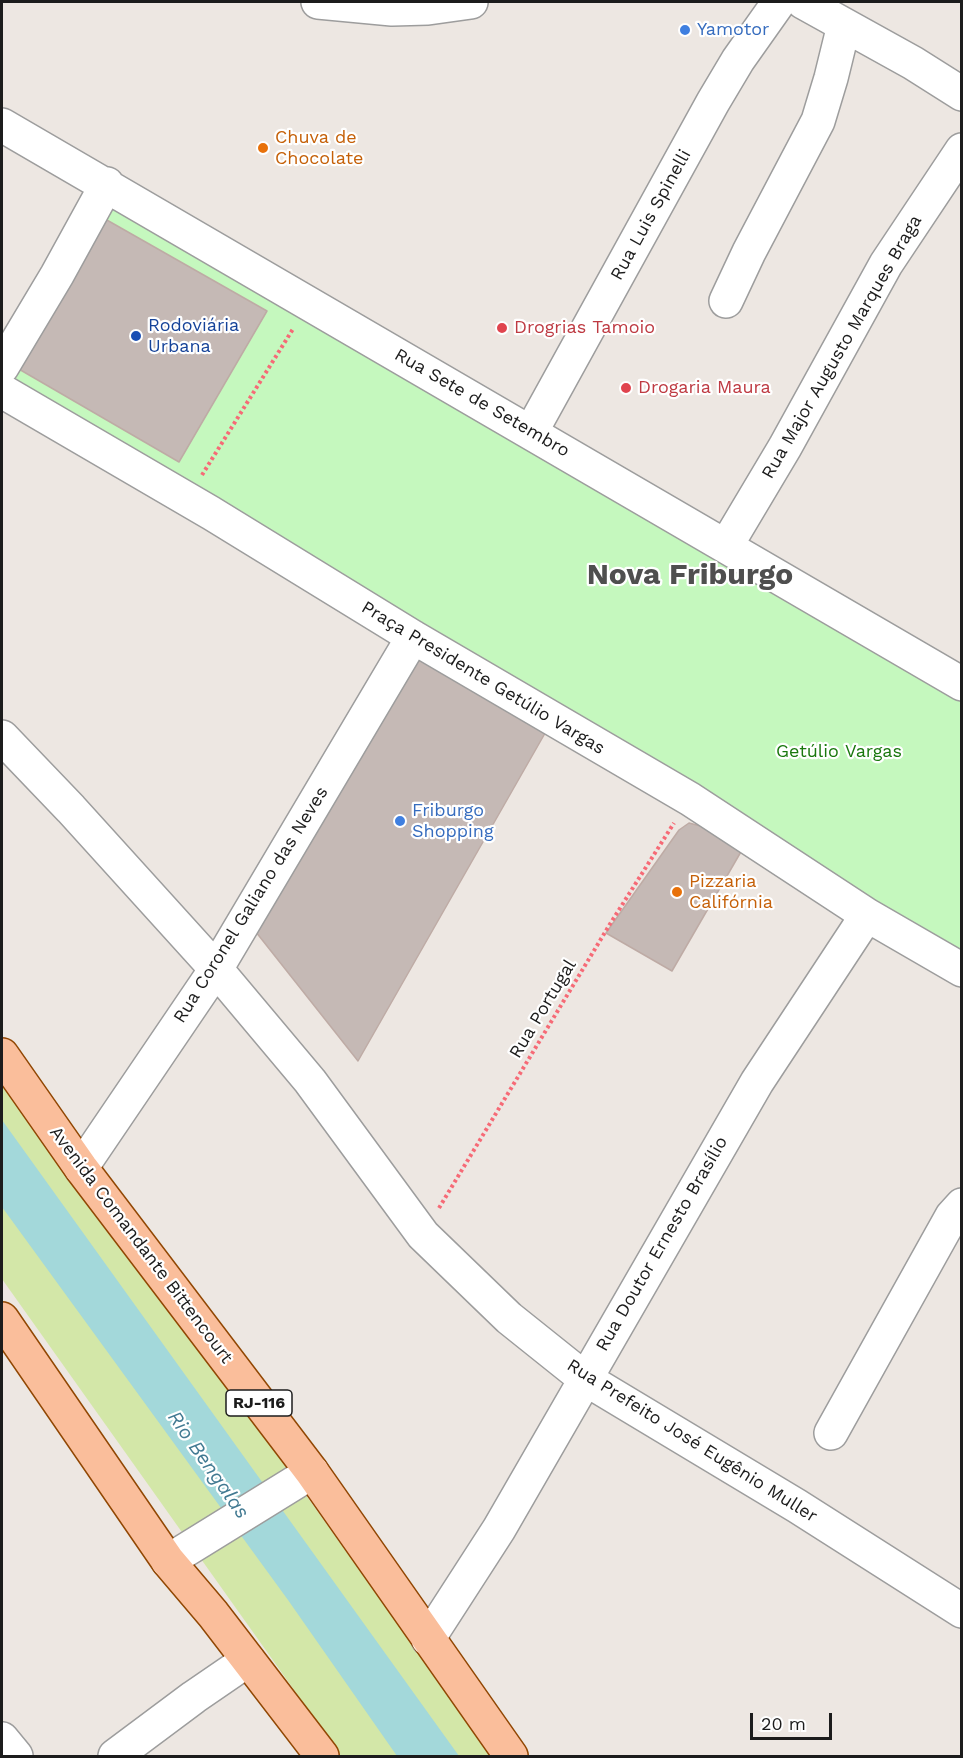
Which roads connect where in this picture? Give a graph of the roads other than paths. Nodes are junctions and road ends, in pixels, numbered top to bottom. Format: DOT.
graph roads {
  1 [pos="318,2"];
  2 [pos="471,2"];
  3 [pos="779,2"];
  4 [pos="803,2"];
  5 [pos="844,25"];
  6 [pos="962,94"];
  7 [pos="2,124"];
  8 [pos="962,150"];
  9 [pos="107,184"];
  10 [pos="726,301"];
  11 [pos="2,367"];
  12 [pos="2,391"];
  13 [pos="531,432"];
  14 [pos="726,546"];
  15 [pos="413,637"];
  16 [pos="962,684"];
  17 [pos="2,737"];
  18 [pos="867,915"];
  19 [pos="216,969"];
  20 [pos="962,970"];
  21 [pos="2,1055"];
  22 [pos="81,1168"];
  23 [pos="962,1205"];
  24 [pos="2,1319"];
  25 [pos="584,1378"];
  26 [pos="831,1433"];
  27 [pos="312,1472"];
  28 [pos="168,1561"];
  29 [pos="962,1611"];
  30 [pos="428,1639"];
  31 [pos="248,1660"];
  32 [pos="2,1739"];
  33 [pos="16,1756"];
  34 [pos="115,1756"];
  35 [pos="322,1756"];
  36 [pos="511,1756"];
  1 -- 2 [label="street"];
  3 -- 13 [label="street, Rua Luis Spinelli"];
  4 -- 5 [label="street"];
  5 -- 6 [label="street"];
  5 -- 10 [label="street"];
  7 -- 9 [label="street, Rua Sete de Setembro"];
  8 -- 14 [label="street, Rua Major Augusto Marques Braga"];
  9 -- 11 [label="street"];
  9 -- 13 [label="street, Rua Sete de Setembro"];
  12 -- 15 [label="street, Praça Presidente Getúlio Vargas"];
  13 -- 14 [label="street, Rua Sete de Setembro"];
  14 -- 16 [label="street, Rua Sete de Setembro"];
  15 -- 18 [label="street, Praça Presidente Getúlio Vargas"];
  15 -- 19 [label="street, Rua Coronel Galiano das Neves"];
  17 -- 19 [label="street, Rua Prefeito José Eugênio Muller"];
  18 -- 20 [label="street, Praça Presidente Getúlio Vargas"];
  18 -- 25 [label="street, Rua Doutor Ernesto Brasílio"];
  19 -- 22 [label="street, Rua Coronel Galiano das Neves"];
  19 -- 25 [label="street, Rua Prefeito José Eugênio Muller"];
  21 -- 22 [label="main road, Avenida Comandante Bittencourt / RJ-116"];
  22 -- 27 [label="main road, Avenida Comandante Bittencourt / RJ-116"];
  23 -- 26 [label="street"];
  24 -- 28 [label="main road"];
  25 -- 29 [label="street, Rua Prefeito José Eugênio Muller"];
  25 -- 30 [label="street, Rua Doutor Ernesto Brasílio"];
  27 -- 28 [label="street"];
  27 -- 30 [label="main road, Avenida Comandante Bittencourt / RJ-116"];
  28 -- 31 [label="main road"];
  30 -- 36 [label="main road, Avenida Comandante Bittencourt / RJ-116"];
  31 -- 34 [label="street"];
  31 -- 35 [label="main road"];
  32 -- 33 [label="street"];
}
